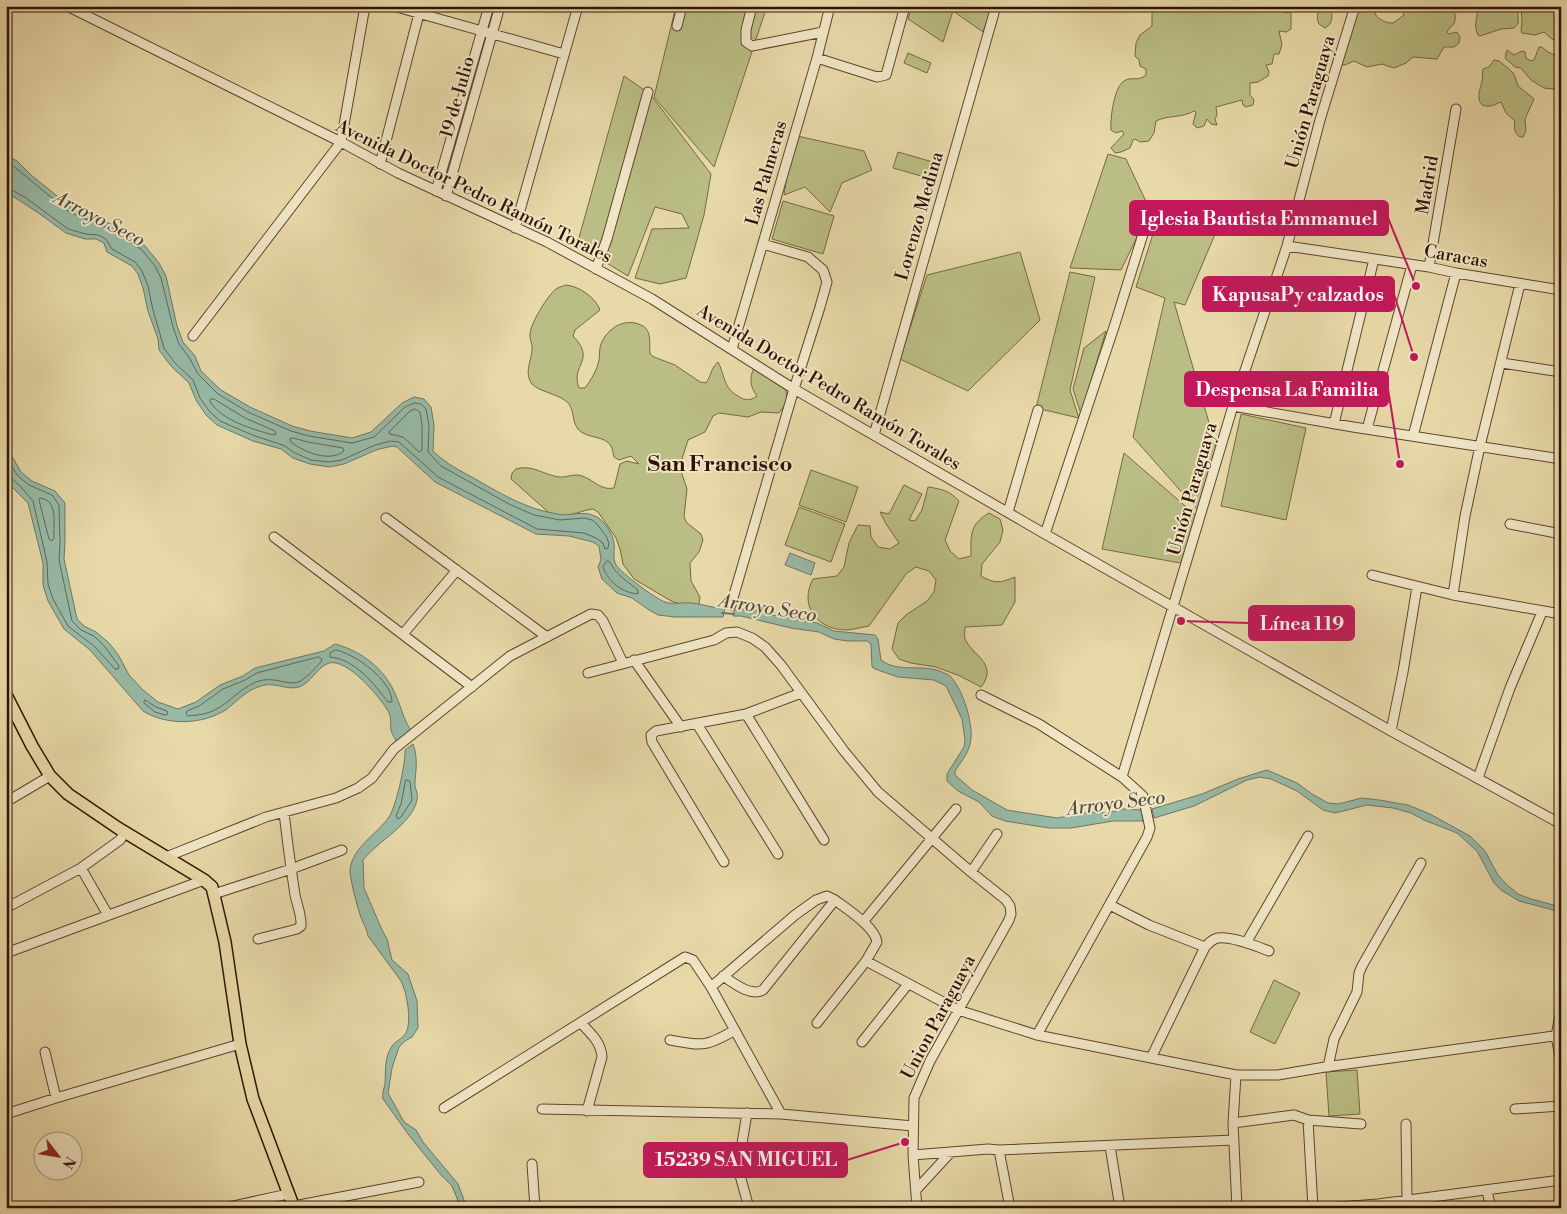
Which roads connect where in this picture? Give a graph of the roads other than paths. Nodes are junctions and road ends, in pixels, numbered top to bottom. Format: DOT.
graph roads {
  1 [pos="67,6"];
  2 [pos="364,6"];
  3 [pos="393,6"];
  4 [pos="489,6"];
  5 [pos="500,6"];
  6 [pos="578,6"];
  7 [pos="682,6"];
  8 [pos="752,6"];
  9 [pos="830,6"];
  10 [pos="906,6"];
  11 [pos="996,6"];
  12 [pos="1355,6"];
  13 [pos="420,10"];
  14 [pos="676,26"];
  15 [pos="482,30"];
  16 [pos="823,32"];
  17 [pos="492,33"];
  18 [pos="564,54"];
  19 [pos="817,58"];
  20 [pos="648,92"];
  21 [pos="1456,109"];
  22 [pos="341,142"];
  23 [pos="380,164"];
  24 [pos="436,192"];
  25 [pos="446,196"];
  26 [pos="1149,215"];
  27 [pos="515,228"];
  28 [pos="763,244"];
  29 [pos="1287,246"];
  30 [pos="1374,259"];
  31 [pos="1412,265"];
  32 [pos="1429,267"];
  33 [pos="596,268"];
  34 [pos="1456,273"];
  35 [pos="1520,284"];
  36 [pos="1561,290"];
  37 [pos="193,336"];
  38 [pos="732,349"];
  39 [pos="1502,363"];
  40 [pos="1561,372"];
  41 [pos="794,389"];
  42 [pos="1233,406"];
  43 [pos="1038,410"];
  44 [pos="1334,424"];
  45 [pos="1367,429"];
  46 [pos="874,435"];
  47 [pos="1413,436"];
  48 [pos="1480,446"];
  49 [pos="1561,459"];
  50 [pos="1008,512"];
  51 [pos="386,518"];
  52 [pos="1510,524"];
  53 [pos="1045,534"];
  54 [pos="1561,534"];
  55 [pos="274,537"];
  56 [pos="457,570"];
  57 [pos="1372,575"];
  58 [pos="1417,587"];
  59 [pos="1453,595"];
  60 [pos="731,605"];
  61 [pos="1174,608"];
  62 [pos="1542,612"];
  63 [pos="1561,614"];
  64 [pos="403,634"];
  65 [pos="547,637"];
  66 [pos="634,660"];
  67 [pos="623,663"];
  68 [pos="588,672"];
  69 [pos="472,687"];
  70 [pos="800,693"];
  71 [pos="981,695"];
  72 [pos="8,703"];
  73 [pos="746,714"];
  74 [pos="697,724"];
  75 [pos="681,727"];
  76 [pos="1391,731"];
  77 [pos="50,776"];
  78 [pos="1122,777"];
  79 [pos="1478,778"];
  80 [pos="6,802"];
  81 [pos="956,808"];
  82 [pos="284,812"];
  83 [pos="1561,824"];
  84 [pos="125,832"];
  85 [pos="996,834"];
  86 [pos="1308,836"];
  87 [pos="932,839"];
  88 [pos="824,840"];
  89 [pos="342,850"];
  90 [pos="778,854"];
  91 [pos="166,856"];
  92 [pos="724,862"];
  93 [pos="1421,863"];
  94 [pos="81,868"];
  95 [pos="291,869"];
  96 [pos="971,872"];
  97 [pos="204,880"];
  98 [pos="214,894"];
  99 [pos="835,900"];
  100 [pos="1110,904"];
  101 [pos="6,908"];
  102 [pos="108,916"];
  103 [pos="863,922"];
  104 [pos="258,939"];
  105 [pos="1246,943"];
  106 [pos="1205,947"];
  107 [pos="1269,951"];
  108 [pos="6,953"];
  109 [pos="866,961"];
  110 [pos="723,976"];
  111 [pos="908,984"];
  112 [pos="711,986"];
  113 [pos="958,1010"];
  114 [pos="1561,1010"];
  115 [pos="581,1023"];
  116 [pos="817,1023"];
  117 [pos="735,1030"];
  118 [pos="1037,1035"];
  119 [pos="1558,1035"];
  120 [pos="670,1040"];
  121 [pos="862,1042"];
  122 [pos="240,1044"];
  123 [pos="45,1052"];
  124 [pos="1152,1058"];
  125 [pos="1561,1062"];
  126 [pos="1328,1066"];
  127 [pos="1236,1075"];
  128 [pos="56,1098"];
  129 [pos="1561,1106"];
  130 [pos="444,1108"];
  131 [pos="1515,1109"];
  132 [pos="542,1110"];
  133 [pos="588,1111"];
  134 [pos="747,1113"];
  135 [pos="6,1114"];
  136 [pos="781,1114"];
  137 [pos="1308,1120"];
  138 [pos="1233,1124"];
  139 [pos="1361,1124"];
  140 [pos="1406,1124"];
  141 [pos="913,1126"];
  142 [pos="1234,1140"];
  143 [pos="1110,1146"];
  144 [pos="999,1150"];
  145 [pos="951,1152"];
  146 [pos="913,1155"];
  147 [pos="532,1164"];
  148 [pos="1561,1180"];
  149 [pos="419,1182"];
  150 [pos="916,1190"];
  151 [pos="1487,1191"];
  152 [pos="288,1194"];
  153 [pos="1431,1197"];
  154 [pos="1407,1199"];
  155 [pos="1378,1206"];
  156 [pos="294,1207"];
  157 [pos="224,1208"];
  158 [pos="535,1208"];
  159 [pos="749,1208"];
  160 [pos="917,1208"];
  161 [pos="1010,1208"];
  162 [pos="1120,1208"];
  163 [pos="1237,1208"];
  164 [pos="1313,1208"];
  165 [pos="1325,1208"];
  166 [pos="1433,1208"];
  167 [pos="1491,1208"];
  1 -- 22 [label="street, Avenida Doctor Pedro Ramón Torales"];
  2 -- 22 [label="street"];
  3 -- 13 [label="street"];
  4 -- 15 [label="street, 19 de Julio"];
  5 -- 17 [label="street, 19 de Julio"];
  6 -- 18 [label="street"];
  7 -- 14 [label="street"];
  8 -- 16 [label="street"];
  9 -- 16 [label="street, Las Palmeras"];
  10 -- 19 [label="street"];
  11 -- 46 [label="street, Lorenzo Medina"];
  12 -- 29 [label="street, Unión Paraguaya"];
  13 -- 15 [label="street"];
  13 -- 23 [label="street"];
  15 -- 17 [label="street"];
  15 -- 24 [label="street, 19 de Julio"];
  16 -- 19 [label="street, Las Palmeras"];
  17 -- 18 [label="street"];
  17 -- 25 [label="street, 19 de Julio"];
  18 -- 27 [label="street"];
  19 -- 28 [label="street, Las Palmeras"];
  20 -- 33 [label="street"];
  21 -- 32 [label="street, Madrid"];
  22 -- 23 [label="street, Avenida Doctor Pedro Ramón Torales"];
  22 -- 37 [label="street"];
  23 -- 24 [label="street, Avenida Doctor Pedro Ramón Torales"];
  24 -- 25 [label="street, Avenida Doctor Pedro Ramón Torales"];
  25 -- 27 [label="street, Avenida Doctor Pedro Ramón Torales"];
  26 -- 53 [label="street"];
  27 -- 33 [label="street, Avenida Doctor Pedro Ramón Torales"];
  28 -- 38 [label="street, Las Palmeras"];
  28 -- 41 [label="street"];
  29 -- 30 [label="street, Caracas"];
  29 -- 42 [label="street, Unión Paraguaya"];
  30 -- 31 [label="street, Caracas"];
  30 -- 44 [label="street"];
  31 -- 32 [label="street, Caracas"];
  31 -- 45 [label="street"];
  32 -- 34 [label="street, Caracas"];
  33 -- 38 [label="street, Avenida Doctor Pedro Ramón Torales"];
  34 -- 35 [label="street, Caracas"];
  34 -- 47 [label="street"];
  35 -- 36 [label="street, Caracas"];
  35 -- 39 [label="street"];
  38 -- 41 [label="street, Avenida Doctor Pedro Ramón Torales"];
  39 -- 40 [label="street"];
  39 -- 48 [label="street"];
  41 -- 46 [label="street, Avenida Doctor Pedro Ramón Torales"];
  41 -- 60 [label="street"];
  42 -- 44 [label="street"];
  42 -- 61 [label="street, Unión Paraguaya"];
  43 -- 50 [label="street"];
  44 -- 45 [label="street"];
  45 -- 47 [label="street"];
  46 -- 50 [label="street, Avenida Doctor Pedro Ramón Torales"];
  47 -- 48 [label="street"];
  48 -- 49 [label="street"];
  48 -- 59 [label="street"];
  50 -- 53 [label="street, Avenida Doctor Pedro Ramón Torales"];
  51 -- 56 [label="street"];
  52 -- 54 [label="street"];
  53 -- 61 [label="street, Avenida Doctor Pedro Ramón Torales"];
  55 -- 64 [label="street"];
  56 -- 64 [label="street"];
  56 -- 65 [label="street"];
  57 -- 58 [label="street"];
  58 -- 59 [label="street"];
  58 -- 76 [label="street"];
  59 -- 62 [label="street"];
  61 -- 76 [label="street, Avenida Doctor Pedro Ramón Torales"];
  61 -- 78 [label="street, Unión Paraguaya"];
  62 -- 63 [label="street"];
  62 -- 79 [label="street"];
  64 -- 69 [label="street"];
  65 -- 67 [label="street"];
  65 -- 69 [label="street"];
  66 -- 67 [label="street"];
  66 -- 70 [label="street"];
  66 -- 75 [label="street"];
  67 -- 68 [label="street"];
  69 -- 82 [label="street"];
  70 -- 73 [label="street"];
  70 -- 87 [label="street"];
  71 -- 78 [label="street"];
  72 -- 77 [label="main road"];
  73 -- 74 [label="street"];
  73 -- 88 [label="street"];
  74 -- 75 [label="street"];
  74 -- 90 [label="street"];
  75 -- 92 [label="street"];
  76 -- 79 [label="street, Avenida Doctor Pedro Ramón Torales"];
  77 -- 80 [label="street"];
  77 -- 84 [label="main road"];
  78 -- 100 [label="street"];
  79 -- 83 [label="street, Avenida Doctor Pedro Ramón Torales"];
  81 -- 87 [label="street"];
  82 -- 91 [label="street"];
  82 -- 95 [label="street"];
  84 -- 91 [label="main road"];
  84 -- 94 [label="street"];
  85 -- 96 [label="street"];
  86 -- 105 [label="street"];
  87 -- 96 [label="street"];
  87 -- 103 [label="street"];
  89 -- 95 [label="street"];
  91 -- 97 [label="main road"];
  93 -- 126 [label="street"];
  94 -- 101 [label="street"];
  94 -- 102 [label="street"];
  95 -- 98 [label="street"];
  95 -- 104 [label="street"];
  96 -- 113 [label="street, Union Paraguaya"];
  97 -- 98 [label="main road"];
  97 -- 102 [label="street"];
  98 -- 122 [label="main road"];
  99 -- 103 [label="street"];
  99 -- 110 [label="street"];
  99 -- 110 [label="street"];
  100 -- 106 [label="street"];
  100 -- 118 [label="street"];
  102 -- 108 [label="street"];
  103 -- 109 [label="street"];
  105 -- 106 [label="street"];
  105 -- 107 [label="street"];
  106 -- 124 [label="street"];
  109 -- 111 [label="street"];
  109 -- 116 [label="street"];
  110 -- 112 [label="street"];
  111 -- 113 [label="street"];
  111 -- 121 [label="street"];
  112 -- 115 [label="street"];
  112 -- 117 [label="street"];
  113 -- 118 [label="street"];
  113 -- 141 [label="street, Union Paraguaya"];
  114 -- 119 [label="street"];
  115 -- 130 [label="street"];
  115 -- 133 [label="street"];
  117 -- 120 [label="street"];
  117 -- 136 [label="street"];
  118 -- 124 [label="street"];
  119 -- 125 [label="street"];
  119 -- 126 [label="street"];
  122 -- 128 [label="street"];
  122 -- 152 [label="main road"];
  123 -- 128 [label="street"];
  124 -- 127 [label="street"];
  126 -- 127 [label="street"];
  127 -- 138 [label="street"];
  128 -- 135 [label="street"];
  129 -- 131 [label="street"];
  132 -- 133 [label="street"];
  133 -- 134 [label="street"];
  134 -- 136 [label="street"];
  134 -- 159 [label="street"];
  136 -- 141 [label="street"];
  137 -- 138 [label="street"];
  137 -- 139 [label="street"];
  137 -- 164 [label="street"];
  138 -- 142 [label="street"];
  140 -- 154 [label="street"];
  141 -- 146 [label="street, Union Paraguaya"];
  142 -- 143 [label="street"];
  142 -- 163 [label="street"];
  143 -- 144 [label="street"];
  143 -- 162 [label="street"];
  144 -- 145 [label="street"];
  144 -- 161 [label="street"];
  145 -- 146 [label="street"];
  145 -- 150 [label="street"];
  146 -- 150 [label="street, Union Paraguaya"];
  147 -- 158 [label="street"];
  148 -- 151 [label="street"];
  149 -- 156 [label="street"];
  150 -- 160 [label="street, Union Paraguaya"];
  151 -- 153 [label="street"];
  151 -- 167 [label="street"];
  152 -- 156 [label="main road"];
  152 -- 157 [label="street"];
  153 -- 154 [label="street"];
  153 -- 166 [label="street"];
  154 -- 155 [label="street"];
  155 -- 165 [label="street"];
}
